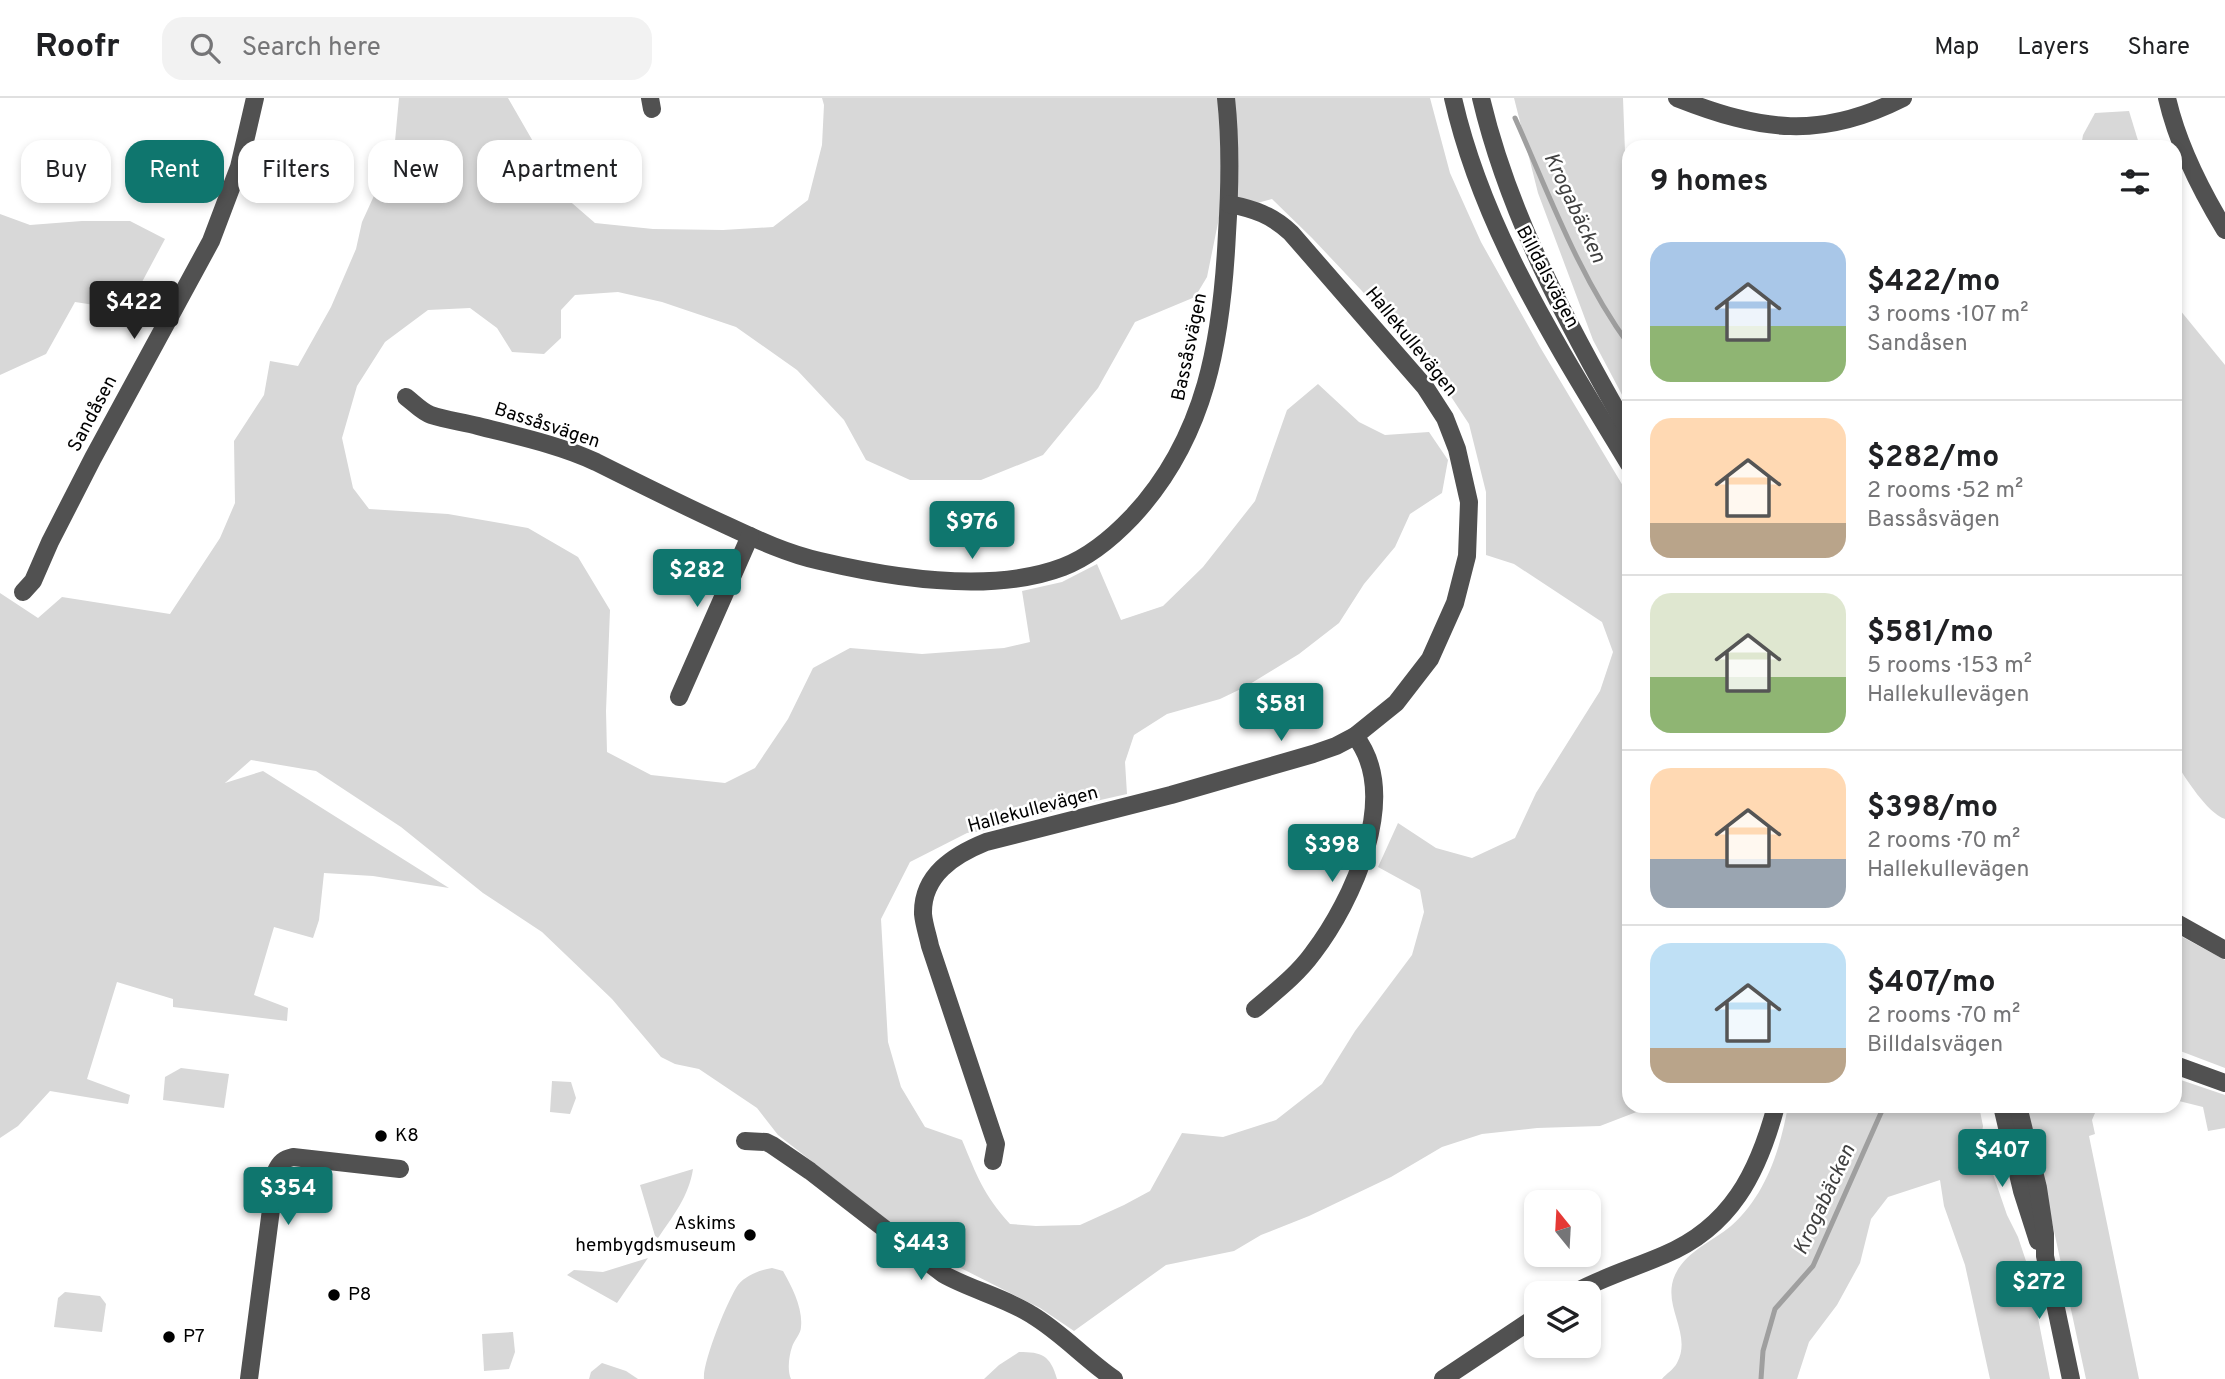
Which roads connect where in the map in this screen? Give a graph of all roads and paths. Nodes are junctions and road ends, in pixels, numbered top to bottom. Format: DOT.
graph roads {
  1 [pos="255,98"];
  2 [pos="1227,98"];
  3 [pos="1453,98"];
  4 [pos="1481,98"];
  5 [pos="1677,98"];
  6 [pos="1903,98"];
  7 [pos="2167,98"];
  8 [pos="2179,140"];
  9 [pos="2182,146"];
  10 [pos="1229,204"];
  11 [pos="2225,230"];
  12 [pos="406,397"];
  13 [pos="1622,420"];
  14 [pos="1622,452"];
  15 [pos="750,536"];
  16 [pos="23,592"];
  17 [pos="679,696"];
  18 [pos="1355,736"];
  19 [pos="2182,926"];
  20 [pos="2225,950"];
  21 [pos="1255,1009"];
  22 [pos="2182,1068"];
  23 [pos="2225,1083"];
  24 [pos="1774,1113"];
  25 [pos="2004,1113"];
  26 [pos="2020,1113"];
  27 [pos="745,1141"];
  28 [pos="993,1161"];
  29 [pos="400,1169"];
  30 [pos="2045,1256"];
  31 [pos="1598,1281"];
  32 [pos="1524,1325"];
  33 [pos="249,1379"];
  34 [pos="1114,1379"];
  35 [pos="1443,1379"];
  36 [pos="2071,1379"];
  1 -- 16 [label="street, Sandåsen"];
  2 -- 10 [label="street, Bassåsvägen"];
  3 -- 14 [label="street, Billdalsvägen"];
  4 -- 13 [label="street, Billdalsvägen"];
  5 -- 6 [label="street"];
  7 -- 8 [label="street"];
  9 -- 11 [label="street"];
  10 -- 15 [label="street, Bassåsvägen"];
  10 -- 18 [label="street, Hallekullevägen"];
  12 -- 15 [label="street, Bassåsvägen"];
  15 -- 17 [label="street"];
  18 -- 21 [label="street"];
  18 -- 28 [label="street, Hallekullevägen"];
  19 -- 20 [label="street"];
  22 -- 23 [label="street"];
  24 -- 31 [label="street"];
  25 -- 30 [label="street"];
  26 -- 30 [label="street"];
  27 -- 34 [label="street"];
  29 -- 33 [label="street"];
  30 -- 36 [label="street"];
  32 -- 35 [label="street"];
}
